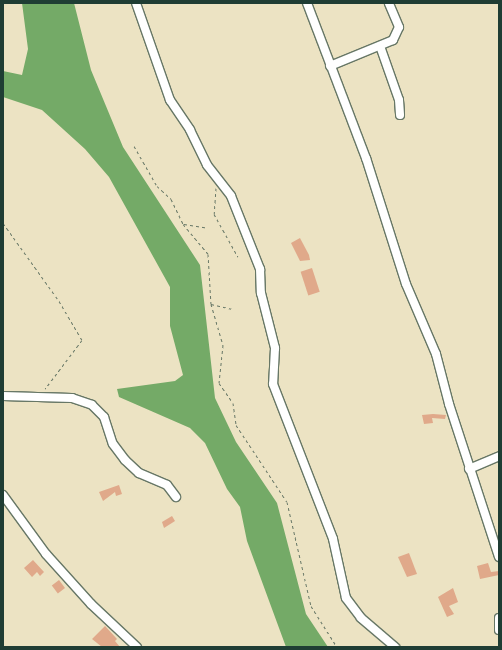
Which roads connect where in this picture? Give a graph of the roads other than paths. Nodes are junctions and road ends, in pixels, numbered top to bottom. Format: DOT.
graph roads {
  1 [pos="136,3"];
  2 [pos="308,3"];
  3 [pos="390,3"];
  4 [pos="380,46"];
  5 [pos="330,66"];
  6 [pos="400,115"];
  7 [pos="3,396"];
  8 [pos="499,456"];
  9 [pos="469,470"];
  10 [pos="3,495"];
  11 [pos="176,497"];
  12 [pos="499,558"];
  13 [pos="499,618"];
  14 [pos="499,630"];
  15 [pos="137,647"];
  16 [pos="394,647"];
  1 -- 16 [label="street"];
  2 -- 5 [label="street"];
  3 -- 4 [label="street"];
  4 -- 5 [label="street"];
  4 -- 6 [label="street"];
  5 -- 9 [label="street"];
  7 -- 11 [label="street"];
  8 -- 9 [label="street"];
  9 -- 12 [label="street"];
  10 -- 15 [label="street"];
  13 -- 14 [label="street"];
}
